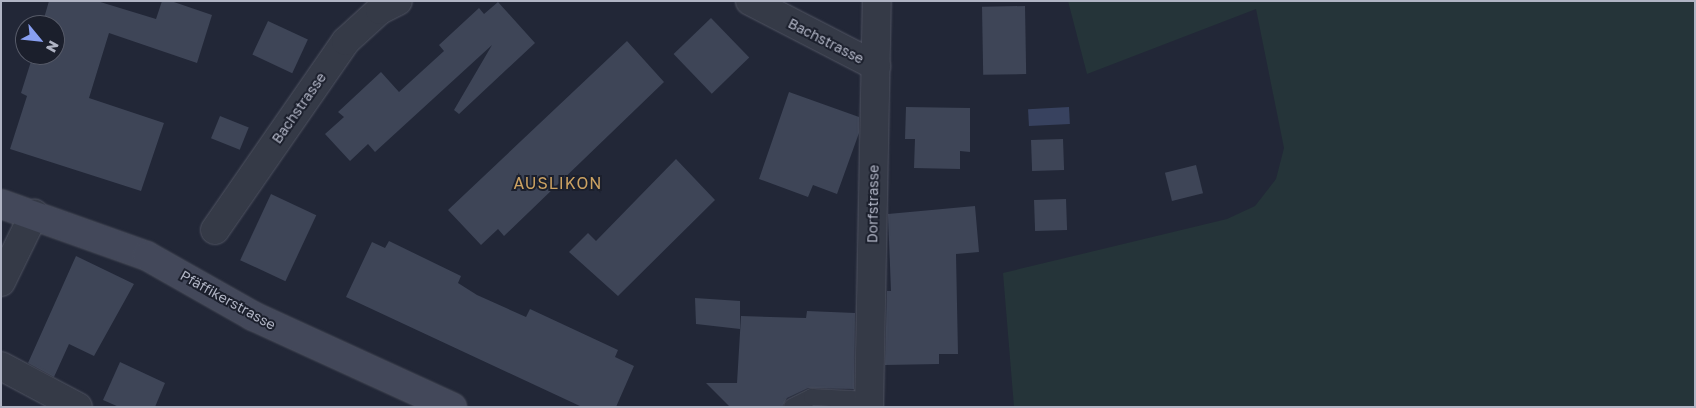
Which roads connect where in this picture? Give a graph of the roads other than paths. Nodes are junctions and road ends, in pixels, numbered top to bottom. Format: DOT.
graph roads {
  1 [pos="398,1"];
  2 [pos="750,1"];
  3 [pos="877,1"];
  4 [pos="876,66"];
  5 [pos="1,204"];
  6 [pos="34,214"];
  7 [pos="215,230"];
  8 [pos="1,282"];
  9 [pos="1,366"];
  10 [pos="869,403"];
  11 [pos="78,407"];
  12 [pos="452,407"];
  13 [pos="792,407"];
  1 -- 7 [label="street, Bachstrasse"];
  2 -- 4 [label="street, Bachstrasse"];
  3 -- 4 [label="street, Dorfstrasse"];
  4 -- 10 [label="street, Dorfstrasse"];
  5 -- 6 [label="main road, Pfäffikerstrasse"];
  6 -- 8 [label="street"];
  6 -- 12 [label="main road, Pfäffikerstrasse"];
  9 -- 11 [label="street"];
  10 -- 13 [label="lane"];
}
